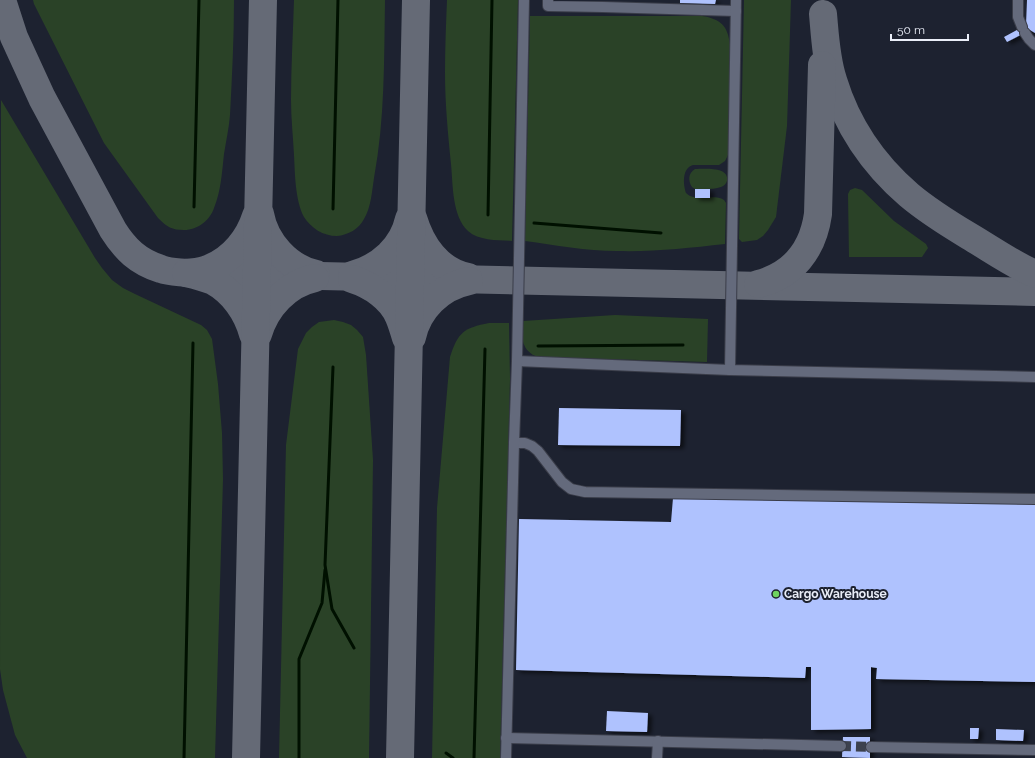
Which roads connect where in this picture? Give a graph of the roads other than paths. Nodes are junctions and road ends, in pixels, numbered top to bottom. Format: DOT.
graph roads {
  1 [pos="524,0"];
  2 [pos="548,0"];
  3 [pos="736,0"];
  4 [pos="1018,0"];
  5 [pos="574,3"];
  6 [pos="603,3"];
  7 [pos="665,4"];
  8 [pos="736,11"];
  9 [pos="1035,45"];
  10 [pos="517,362"];
  11 [pos="730,370"];
  12 [pos="1035,377"];
  13 [pos="514,443"];
  14 [pos="1035,499"];
  15 [pos="506,738"];
  16 [pos="658,741"];
  17 [pos="841,746"];
  18 [pos="871,747"];
  19 [pos="1031,750"];
  20 [pos="506,758"];
  21 [pos="657,758"];
  22 [pos="1018,758"];
  1 -- 10 [label="lane"];
  2 -- 5 [label="lane"];
  3 -- 8 [label="lane"];
  4 -- 9 [label="lane"];
  5 -- 6 [label="lane"];
  6 -- 7 [label="lane"];
  7 -- 8 [label="lane"];
  8 -- 11 [label="lane"];
  10 -- 11 [label="lane"];
  10 -- 13 [label="lane"];
  11 -- 12 [label="lane"];
  13 -- 14 [label="lane"];
  13 -- 15 [label="lane"];
  15 -- 16 [label="lane"];
  15 -- 20 [label="lane"];
  16 -- 17 [label="lane"];
  16 -- 21 [label="lane"];
  18 -- 19 [label="lane"];
  19 -- 22 [label="lane"];
}
